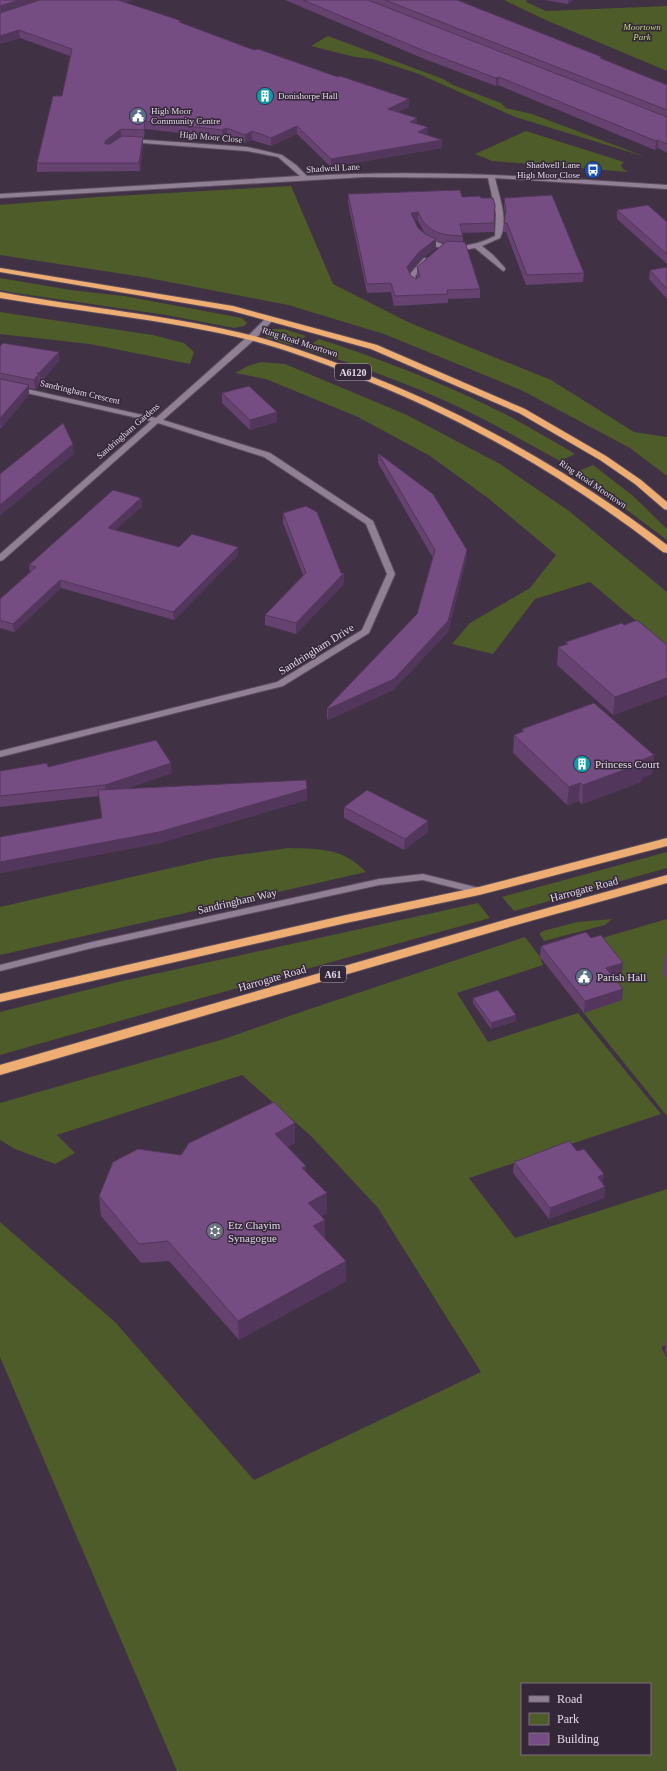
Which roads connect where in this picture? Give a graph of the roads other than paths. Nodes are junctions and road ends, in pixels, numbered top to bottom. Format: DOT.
graph roads {
  1 [pos="124,141"];
  2 [pos="491,176"];
  3 [pos="306,178"];
  4 [pos="667,187"];
  5 [pos="0,196"];
  6 [pos="420,234"];
  7 [pos="477,246"];
  8 [pos="439,251"];
  9 [pos="504,269"];
  10 [pos="0,270"];
  11 [pos="415,284"];
  12 [pos="0,295"];
  13 [pos="270,319"];
  14 [pos="251,338"];
  15 [pos="0,385"];
  16 [pos="156,420"];
  17 [pos="667,507"];
  18 [pos="667,550"];
  19 [pos="0,558"];
  20 [pos="0,754"];
  21 [pos="667,842"];
  22 [pos="667,879"];
  23 [pos="479,891"];
  24 [pos="0,968"];
  25 [pos="0,998"];
  26 [pos="0,1070"];
  1 -- 3 [label="street, High Moor Close"];
  2 -- 3 [label="street, Shadwell Lane"];
  2 -- 4 [label="street, Shadwell Lane"];
  2 -- 7 [label="street"];
  3 -- 5 [label="street, Shadwell Lane"];
  6 -- 8 [label="street"];
  7 -- 8 [label="street"];
  7 -- 9 [label="street"];
  8 -- 11 [label="street"];
  10 -- 13 [label="highway, Ring Road Moortown"];
  12 -- 14 [label="highway, Ring Road Moortown / A6120"];
  13 -- 14 [label="street, Sandringham Gardens"];
  13 -- 17 [label="highway, Ring Road Moortown"];
  14 -- 16 [label="street, Sandringham Gardens"];
  14 -- 18 [label="highway, Ring Road Moortown / A6120"];
  15 -- 16 [label="street, Sandringham Crescent"];
  16 -- 19 [label="street, Sandringham Gardens"];
  16 -- 20 [label="street, Sandringham Drive"];
  21 -- 23 [label="highway"];
  22 -- 26 [label="highway, Harrogate Road / A61"];
  23 -- 24 [label="street, Sandringham Way"];
  23 -- 25 [label="highway"];
}
